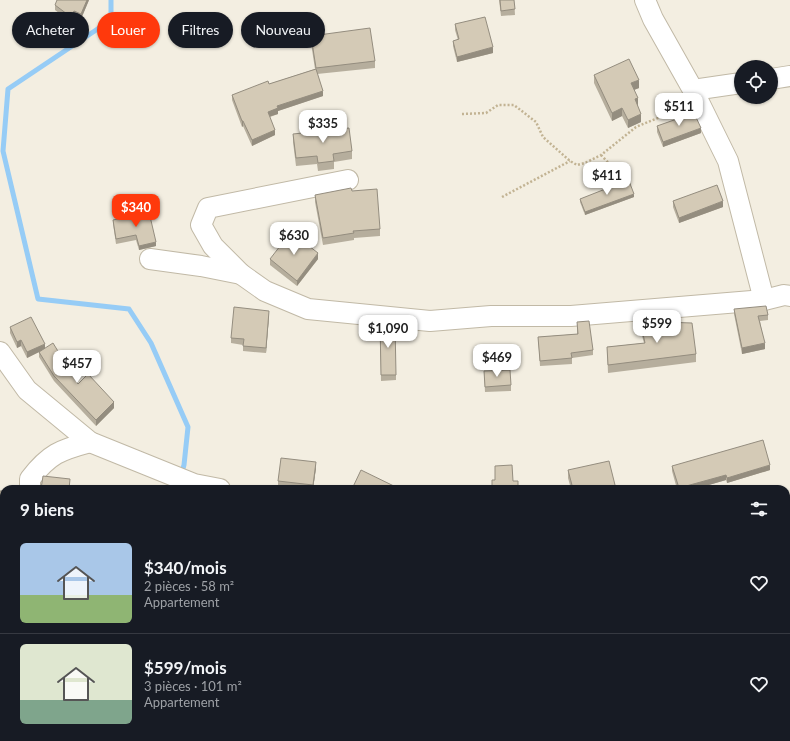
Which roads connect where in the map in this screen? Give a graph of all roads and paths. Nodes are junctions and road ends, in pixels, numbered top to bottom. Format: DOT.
graph roads {
  1 [pos="645,0"];
  2 [pos="790,76"];
  3 [pos="778,78"];
  4 [pos="734,84"];
  5 [pos="693,90"];
  6 [pos="462,114"];
  7 [pos="601,155"];
  8 [pos="570,161"];
  9 [pos="624,179"];
  10 [pos="348,180"];
  11 [pos="502,197"];
  12 [pos="150,259"];
  13 [pos="241,274"];
  14 [pos="790,296"];
  15 [pos="764,300"];
  16 [pos="0,352"];
  17 [pos="90,442"];
  18 [pos="30,485"];
  19 [pos="199,485"];
  1 -- 5 [label="street"];
  2 -- 3 [label="street"];
  4 -- 5 [label="street"];
  5 -- 7 [label="path"];
  5 -- 15 [label="street"];
  6 -- 8 [label="path"];
  7 -- 8 [label="path"];
  7 -- 9 [label="path"];
  8 -- 11 [label="path"];
  10 -- 13 [label="street"];
  12 -- 13 [label="street"];
  13 -- 15 [label="street"];
  14 -- 15 [label="street"];
  16 -- 17 [label="street"];
  17 -- 18 [label="street"];
  17 -- 19 [label="street"];
}
